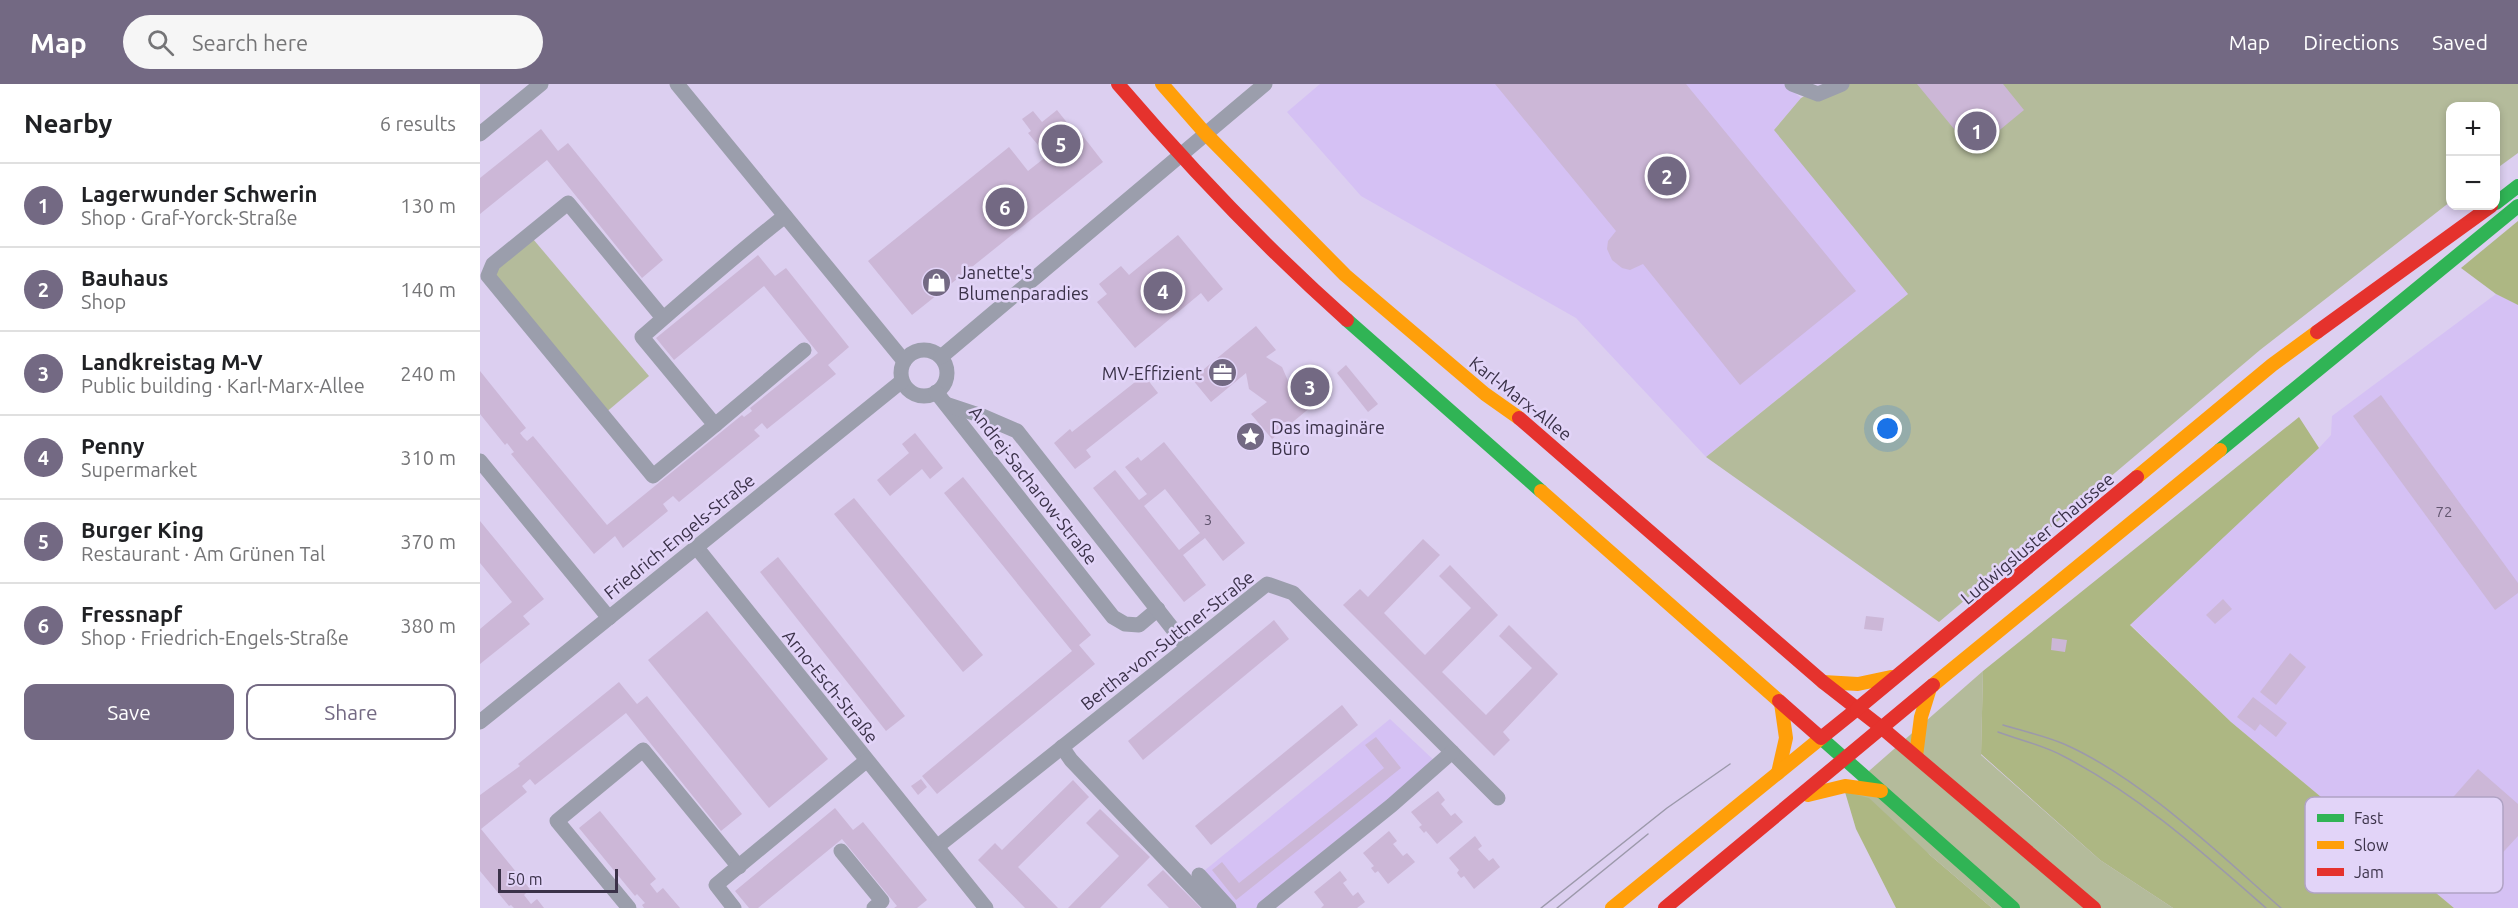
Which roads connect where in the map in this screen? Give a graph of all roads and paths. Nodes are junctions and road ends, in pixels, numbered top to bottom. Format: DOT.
graph roads {
  1 [pos="541,84"];
  2 [pos="677,84"];
  3 [pos="1118,84"];
  4 [pos="1162,84"];
  5 [pos="1264,84"];
  6 [pos="1792,84"];
  7 [pos="1842,84"];
  8 [pos="1205,133"];
  9 [pos="480,134"];
  10 [pos="1179,155"];
  11 [pos="2518,186"];
  12 [pos="2500,199"];
  13 [pos="2518,206"];
  14 [pos="2485,210"];
  15 [pos="785,216"];
  16 [pos="663,318"];
  17 [pos="804,350"];
  18 [pos="941,357"];
  19 [pos="904,361"];
  20 [pos="902,381"];
  21 [pos="941,398"];
  22 [pos="715,426"];
  23 [pos="480,461"];
  24 [pos="697,548"];
  25 [pos="1158,609"];
  26 [pos="609,618"];
  27 [pos="1187,647"];
  28 [pos="1900,674"];
  29 [pos="1823,682"];
  30 [pos="1930,688"];
  31 [pos="1781,703"];
  32 [pos="1857,709"];
  33 [pos="480,722"];
  34 [pos="1882,728"];
  35 [pos="1821,738"];
  36 [pos="1062,747"];
  37 [pos="1452,752"];
  38 [pos="1916,756"];
  39 [pos="1845,759"];
  40 [pos="866,761"];
  41 [pos="1778,773"];
  42 [pos="1881,791"];
  43 [pos="1798,797"];
  44 [pos="1498,798"];
  45 [pos="938,846"];
  46 [pos="840,851"];
  47 [pos="739,867"];
  48 [pos="1199,874"];
  49 [pos="629,908"];
  50 [pos="734,908"];
  51 [pos="874,908"];
  52 [pos="986,908"];
  53 [pos="1212,908"];
  54 [pos="1228,908"];
  55 [pos="1264,908"];
  56 [pos="1612,908"];
  57 [pos="1665,908"];
  58 [pos="2013,908"];
  59 [pos="2094,908"];
  1 -- 9 [label="street"];
  2 -- 15 [label="street"];
  3 -- 10 [label="main road"];
  4 -- 8 [label="main road, Karl-Marx-Allee"];
  5 -- 8 [label="street"];
  6 -- 7 [label="street"];
  8 -- 10 [label="street"];
  8 -- 29 [label="main road, Karl-Marx-Allee"];
  10 -- 18 [label="street"];
  10 -- 31 [label="main road"];
  11 -- 12 [label="main road"];
  13 -- 30 [label="main road"];
  14 -- 28 [label="main road, Ludwigsluster Chaussee"];
  15 -- 16 [label="street"];
  15 -- 19 [label="street"];
  16 -- 22 [label="street"];
  16 -- 22 [label="street"];
  17 -- 22 [label="street"];
  18 -- 19 [label="street"];
  18 -- 21 [label="street"];
  19 -- 20 [label="street"];
  20 -- 21 [label="street"];
  20 -- 24 [label="street, Friedrich-Engels-Straße"];
  21 -- 25 [label="street, Andrej-Sacharow-Straße"];
  21 -- 25 [label="street, Andrej-Sacharow-Straße"];
  23 -- 26 [label="street"];
  24 -- 26 [label="street, Friedrich-Engels-Straße"];
  24 -- 40 [label="street, Arno-Esch-Straße"];
  25 -- 27 [label="street, Andrej-Sacharow-Straße"];
  26 -- 33 [label="street, Friedrich-Engels-Straße"];
  27 -- 36 [label="street, Bertha-von-Suttner-Straße"];
  27 -- 37 [label="street, Bertha-von-Suttner-Straße"];
  28 -- 29 [label="main road"];
  28 -- 32 [label="main road, Ludwigsluster Chaussee"];
  29 -- 32 [label="main road, Karl-Marx-Allee"];
  30 -- 34 [label="main road"];
  30 -- 38 [label="main road"];
  31 -- 35 [label="main road"];
  31 -- 41 [label="main road"];
  32 -- 34 [label="main road, Karl-Marx-Allee"];
  32 -- 35 [label="main road, Ludwigsluster Chaussee"];
  34 -- 38 [label="main road, Karl-Marx-Allee"];
  34 -- 39 [label="main road"];
  35 -- 39 [label="main road"];
  35 -- 41 [label="main road, Ludwigsluster Chaussee"];
  36 -- 45 [label="street"];
  36 -- 53 [label="street"];
  37 -- 44 [label="street, Bertha-von-Suttner-Straße"];
  37 -- 55 [label="street"];
  38 -- 59 [label="main road, Karl-Marx-Allee"];
  39 -- 42 [label="main road"];
  39 -- 43 [label="main road"];
  40 -- 45 [label="street, Arno-Esch-Straße"];
  40 -- 47 [label="street"];
  41 -- 56 [label="main road, Ludwigsluster Chaussee"];
  42 -- 43 [label="main road"];
  42 -- 58 [label="main road"];
  43 -- 57 [label="main road"];
  45 -- 52 [label="street, Arno-Esch-Straße"];
  46 -- 51 [label="street"];
  47 -- 49 [label="street"];
  47 -- 50 [label="street"];
  48 -- 54 [label="street"];
}
